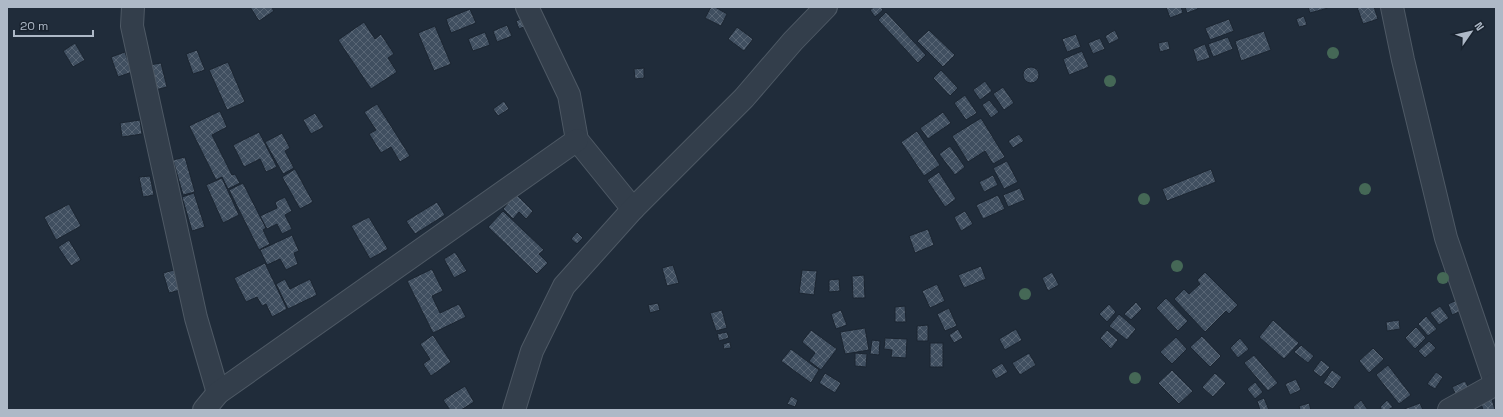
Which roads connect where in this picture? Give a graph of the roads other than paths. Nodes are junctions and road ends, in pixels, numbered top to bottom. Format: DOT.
graph roads {
  1 [pos="133,7"];
  2 [pos="527,7"];
  3 [pos="826,7"];
  4 [pos="1392,7"];
  5 [pos="577,140"];
  6 [pos="633,209"];
  7 [pos="1496,385"];
  8 [pos="218,393"];
  9 [pos="204,410"];
  10 [pos="514,410"];
  11 [pos="1450,410"];
  1 -- 8 [label="street"];
  2 -- 5 [label="street"];
  3 -- 6 [label="street"];
  4 -- 7 [label="street"];
  5 -- 6 [label="street"];
  5 -- 8 [label="street"];
  6 -- 10 [label="street"];
  7 -- 11 [label="street"];
  8 -- 9 [label="street"];
}
